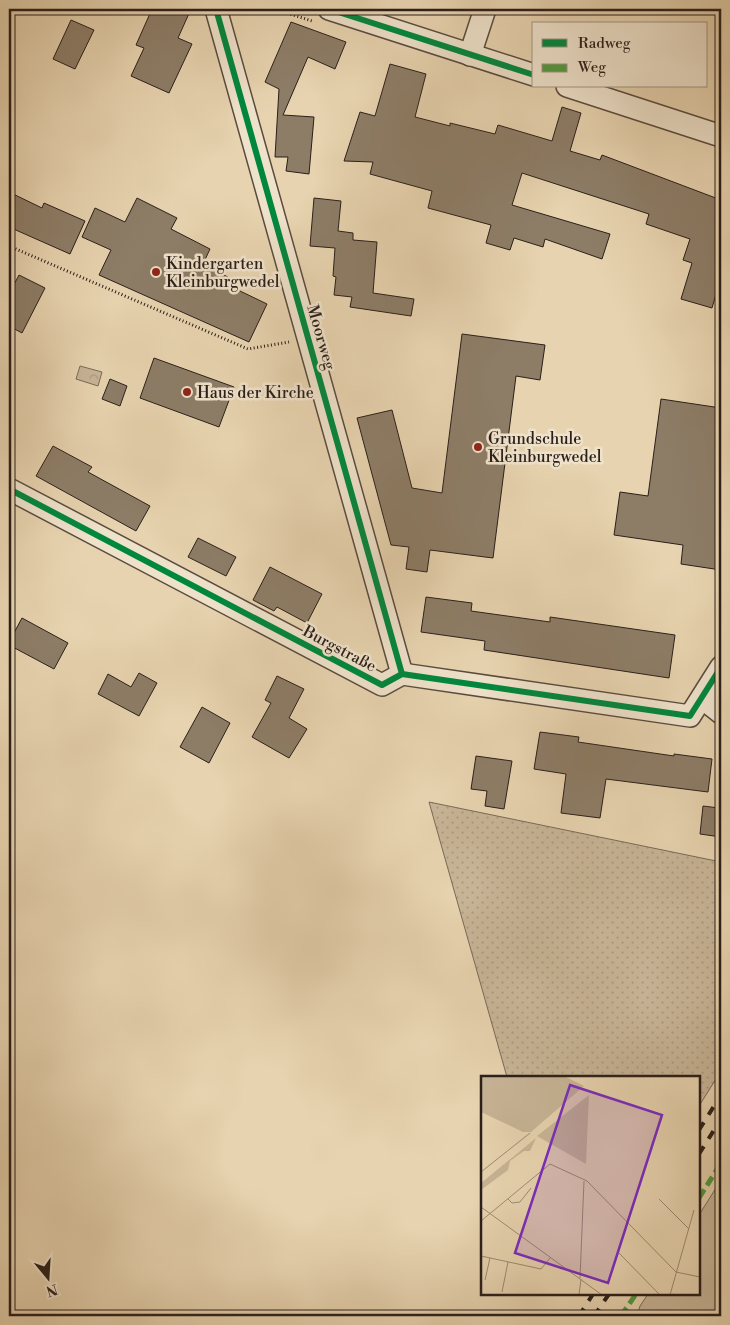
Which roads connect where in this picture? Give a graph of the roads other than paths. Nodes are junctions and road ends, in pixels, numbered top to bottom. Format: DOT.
graph roads {
  1 [pos="216,9"];
  2 [pos="328,9"];
  3 [pos="485,9"];
  4 [pos="470,54"];
  5 [pos="532,74"];
  6 [pos="573,88"];
  7 [pos="721,136"];
  8 [pos="9,489"];
  9 [pos="721,667"];
  10 [pos="402,674"];
  11 [pos="702,698"];
  12 [pos="721,713"];
  1 -- 10 [label="street, Moorweg"];
  2 -- 4 [label="street"];
  3 -- 4 [label="street"];
  4 -- 5 [label="street"];
  6 -- 7 [label="street"];
  8 -- 10 [label="street, Burgstraße"];
  9 -- 11 [label="street"];
  10 -- 11 [label="street"];
  11 -- 12 [label="street"];
}
